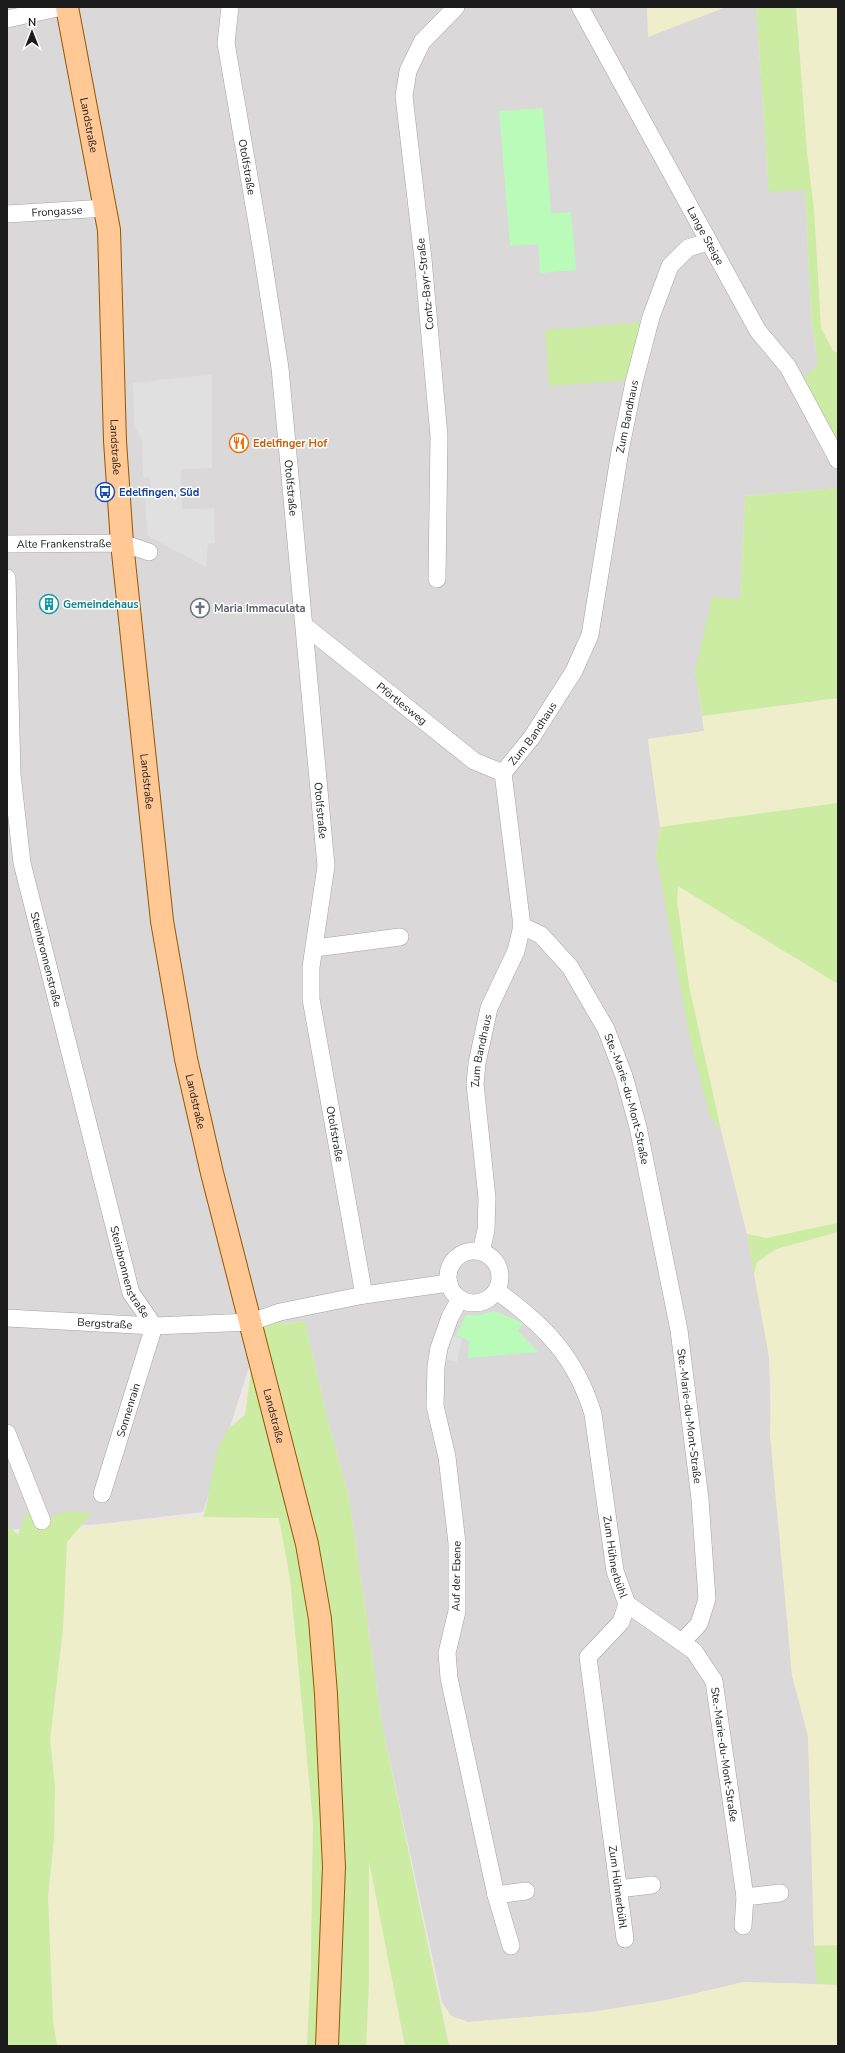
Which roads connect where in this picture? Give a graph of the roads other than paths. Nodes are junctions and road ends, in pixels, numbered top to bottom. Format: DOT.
graph roads {
  1 [pos="62,7"];
  2 [pos="67,7"];
  3 [pos="230,7"];
  4 [pos="456,7"];
  5 [pos="580,7"];
  6 [pos="7,19"];
  7 [pos="106,208"];
  8 [pos="7,214"];
  9 [pos="708,242"];
  10 [pos="838,460"];
  11 [pos="122,543"];
  12 [pos="7,544"];
  13 [pos="149,552"];
  14 [pos="7,578"];
  15 [pos="437,579"];
  16 [pos="305,626"];
  17 [pos="503,773"];
  18 [pos="9,776"];
  19 [pos="522,926"];
  20 [pos="400,937"];
  21 [pos="315,948"];
  22 [pos="481,1252"];
  23 [pos="449,1283"];
  24 [pos="497,1291"];
  25 [pos="364,1295"];
  26 [pos="460,1299"];
  27 [pos="7,1318"];
  28 [pos="251,1322"];
  29 [pos="154,1326"];
  30 [pos="7,1433"];
  31 [pos="102,1494"];
  32 [pos="42,1521"];
  33 [pos="627,1604"];
  34 [pos="682,1642"];
  35 [pos="652,1885"];
  36 [pos="618,1890"];
  37 [pos="526,1891"];
  38 [pos="780,1893"];
  39 [pos="496,1894"];
  40 [pos="745,1896"];
  41 [pos="743,1926"];
  42 [pos="625,1939"];
  43 [pos="511,1946"];
  44 [pos="327,2046"];
  1 -- 6 [label="street"];
  2 -- 7 [label="main road, Landstraße"];
  3 -- 16 [label="street, Otolfstraße"];
  4 -- 15 [label="street, Contz-Bayr-Straße"];
  5 -- 9 [label="street, Lange Steige"];
  7 -- 8 [label="street, Frongasse"];
  7 -- 11 [label="main road, Landstraße"];
  9 -- 10 [label="street, Lange Steige"];
  9 -- 17 [label="street, Zum Bandhaus"];
  11 -- 12 [label="street, Alte Frankenstraße"];
  11 -- 13 [label="street"];
  11 -- 28 [label="main road, Landstraße"];
  14 -- 18 [label="street, Steinbronnenstraße"];
  16 -- 17 [label="street, Pförtlesweg"];
  16 -- 21 [label="street, Otolfstraße"];
  17 -- 19 [label="street, Zum Bandhaus"];
  18 -- 29 [label="street, Steinbronnenstraße"];
  19 -- 22 [label="street, Zum Bandhaus"];
  19 -- 34 [label="street, Ste.-Marie-du-Mont-Straße"];
  20 -- 21 [label="street"];
  21 -- 25 [label="street, Otolfstraße"];
  22 -- 23 [label="street"];
  22 -- 24 [label="street"];
  23 -- 25 [label="street"];
  23 -- 26 [label="street"];
  24 -- 26 [label="street"];
  24 -- 33 [label="street, Zum Hühnerbühl"];
  25 -- 28 [label="street"];
  26 -- 39 [label="street, Auf der Ebene"];
  27 -- 29 [label="street, Bergstraße"];
  28 -- 29 [label="street, Bergstraße"];
  28 -- 44 [label="main road, Landstraße"];
  29 -- 31 [label="street, Sonnenrain"];
  30 -- 32 [label="street"];
  33 -- 34 [label="street"];
  33 -- 36 [label="street, Zum Hühnerbühl"];
  34 -- 40 [label="street, Ste.-Marie-du-Mont-Straße"];
  35 -- 36 [label="street"];
  36 -- 42 [label="street, Zum Hühnerbühl"];
  37 -- 39 [label="street"];
  38 -- 40 [label="street"];
  39 -- 43 [label="street, Auf der Ebene"];
  40 -- 41 [label="street, Ste.-Marie-du-Mont-Straße"];
}
